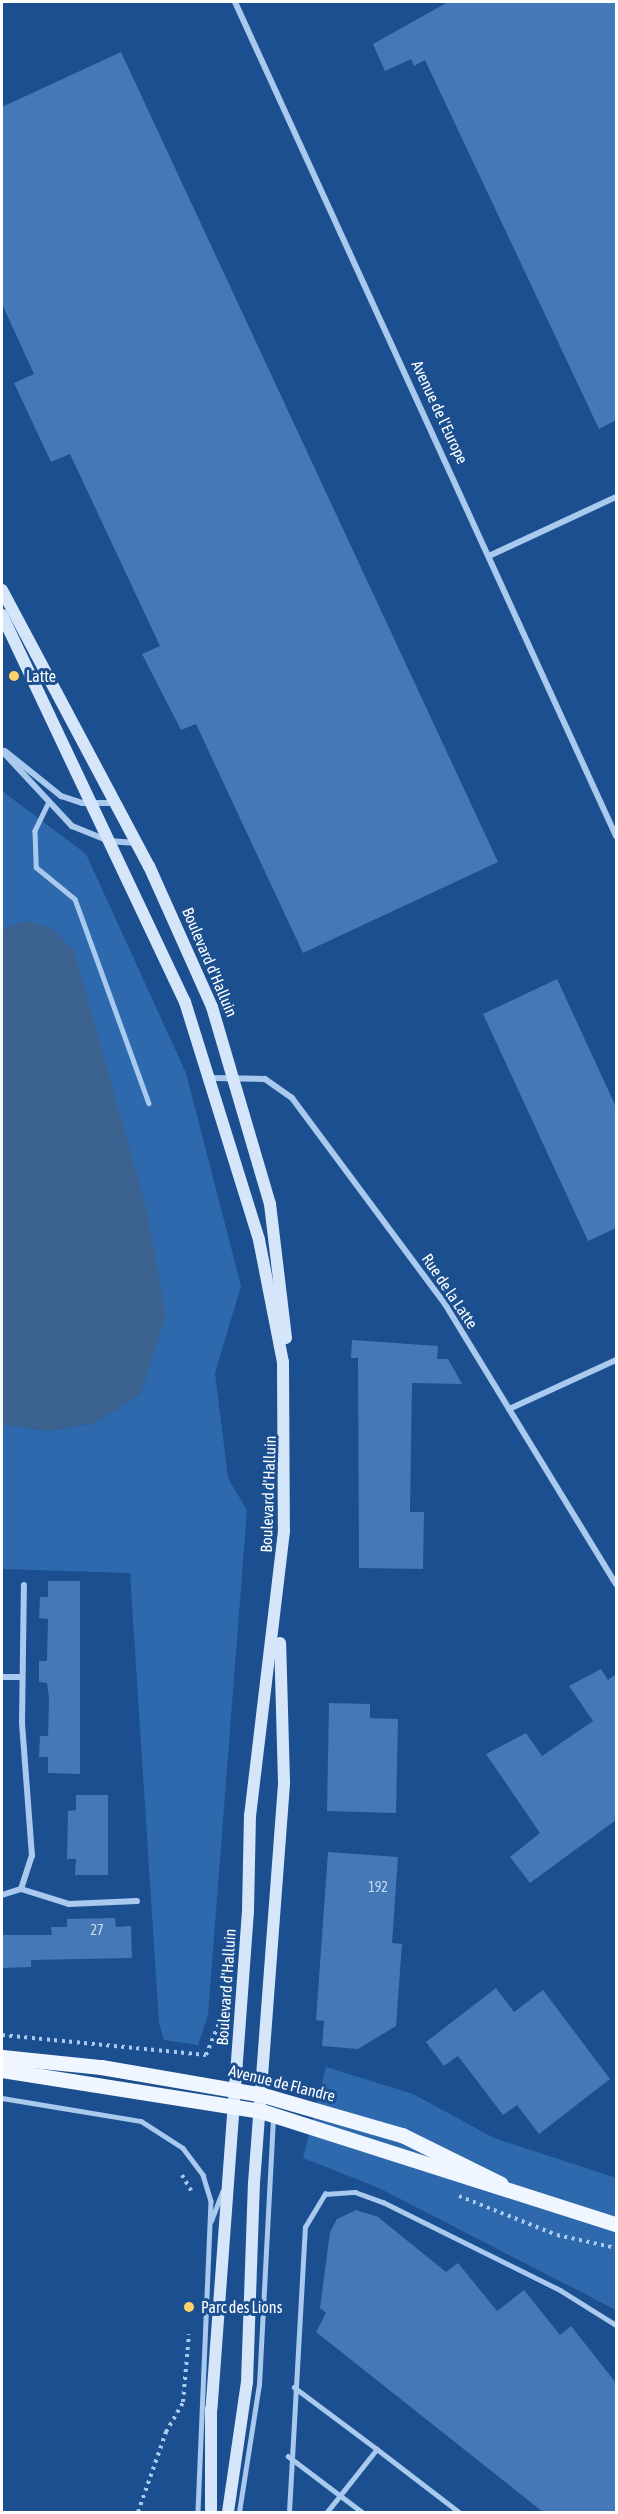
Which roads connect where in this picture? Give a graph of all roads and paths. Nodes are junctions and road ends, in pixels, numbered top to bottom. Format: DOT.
graph roads {
  1 [pos="235,2"];
  2 [pos="616,497"];
  3 [pos="491,555"];
  4 [pos="2,590"];
  5 [pos="2,615"];
  6 [pos="2,750"];
  7 [pos="117,803"];
  8 [pos="48,804"];
  9 [pos="91,804"];
  10 [pos="616,836"];
  11 [pos="109,841"];
  12 [pos="137,843"];
  13 [pos="237,1075"];
  14 [pos="212,1078"];
  15 [pos="149,1103"];
  16 [pos="616,1360"];
  17 [pos="285,1381"];
  18 [pos="509,1409"];
  19 [pos="616,1584"];
  20 [pos="24,1585"];
  21 [pos="279,1609"];
  22 [pos="2,1677"];
  23 [pos="21,1677"];
  24 [pos="21,1889"];
  25 [pos="2,1894"];
  26 [pos="137,1901"];
  27 [pos="241,1994"];
  28 [pos="2,2035"];
  29 [pos="2,2057"];
  30 [pos="2,2070"];
  31 [pos="234,2088"];
  32 [pos="263,2095"];
  33 [pos="2,2098"];
  34 [pos="233,2106"];
  35 [pos="266,2113"];
  36 [pos="190,2156"];
  37 [pos="228,2167"];
  38 [pos="447,2191"];
  39 [pos="195,2202"];
  40 [pos="536,2202"];
  41 [pos="616,2224"];
  42 [pos="208,2235"];
  43 [pos="616,2248"];
  44 [pos="616,2325"];
  45 [pos="189,2330"];
  46 [pos="294,2387"];
  47 [pos="377,2449"];
  48 [pos="288,2456"];
  49 [pos="340,2496"];
  50 [pos="138,2512"];
  51 [pos="198,2512"];
  52 [pos="211,2512"];
  53 [pos="228,2512"];
  54 [pos="239,2512"];
  55 [pos="289,2512"];
  56 [pos="327,2512"];
  57 [pos="362,2512"];
  58 [pos="459,2512"];
  1 -- 3 [label="street, Avenue de l'Europe"];
  2 -- 3 [label="street"];
  3 -- 10 [label="street, Avenue de l'Europe"];
  4 -- 7 [label="main road, Boulevard d'Halluin"];
  5 -- 9 [label="main road, Boulevard d'Halluin"];
  6 -- 8 [label="street"];
  6 -- 9 [label="street"];
  7 -- 9 [label="street"];
  7 -- 12 [label="main road, Boulevard d'Halluin"];
  8 -- 11 [label="street"];
  8 -- 15 [label="lane"];
  9 -- 11 [label="main road, Boulevard d'Halluin"];
  11 -- 12 [label="street"];
  11 -- 14 [label="main road, Boulevard d'Halluin"];
  12 -- 13 [label="main road, Boulevard d'Halluin"];
  13 -- 14 [label="street, Rue de la Latte"];
  13 -- 17 [label="main road, Boulevard d'Halluin"];
  13 -- 18 [label="street, Rue de la Latte"];
  14 -- 17 [label="main road, Boulevard d'Halluin"];
  16 -- 18 [label="street"];
  17 -- 21 [label="main road, Boulevard d'Halluin"];
  18 -- 19 [label="street, Rue de la Latte"];
  20 -- 23 [label="street"];
  21 -- 27 [label="main road, Boulevard d'Halluin"];
  21 -- 32 [label="main road, Boulevard d'Halluin"];
  22 -- 23 [label="street"];
  23 -- 24 [label="street"];
  24 -- 25 [label="street"];
  24 -- 26 [label="street"];
  27 -- 28 [label="path"];
  27 -- 31 [label="main road, Boulevard d'Halluin"];
  29 -- 31 [label="main road, Avenue de Flandre"];
  30 -- 34 [label="main road, Avenue de Flandre"];
  31 -- 32 [label="main road, Avenue de Flandre"];
  31 -- 34 [label="main road, Boulevard d'Halluin"];
  32 -- 35 [label="main road, Boulevard d'Halluin"];
  32 -- 40 [label="main road, Avenue de Flandre"];
  33 -- 36 [label="lane"];
  34 -- 35 [label="main road, Avenue de Flandre"];
  34 -- 37 [label="main road, Boulevard d'Halluin"];
  35 -- 40 [label="main road, Avenue de Flandre"];
  35 -- 53 [label="main road, Boulevard d'Halluin"];
  35 -- 54 [label="lane"];
  36 -- 39 [label="path"];
  36 -- 42 [label="lane"];
  37 -- 42 [label="lane"];
  37 -- 52 [label="main road, Boulevard d'Halluin"];
  38 -- 43 [label="path"];
  40 -- 41 [label="main road, Avenue de Flandre"];
  42 -- 51 [label="lane"];
  44 -- 46 [label="lane"];
  45 -- 50 [label="path"];
  46 -- 47 [label="lane"];
  46 -- 48 [label="lane"];
  47 -- 49 [label="lane"];
  47 -- 58 [label="lane"];
  48 -- 49 [label="lane"];
  48 -- 55 [label="lane"];
  49 -- 56 [label="lane"];
  49 -- 57 [label="lane"];
}
